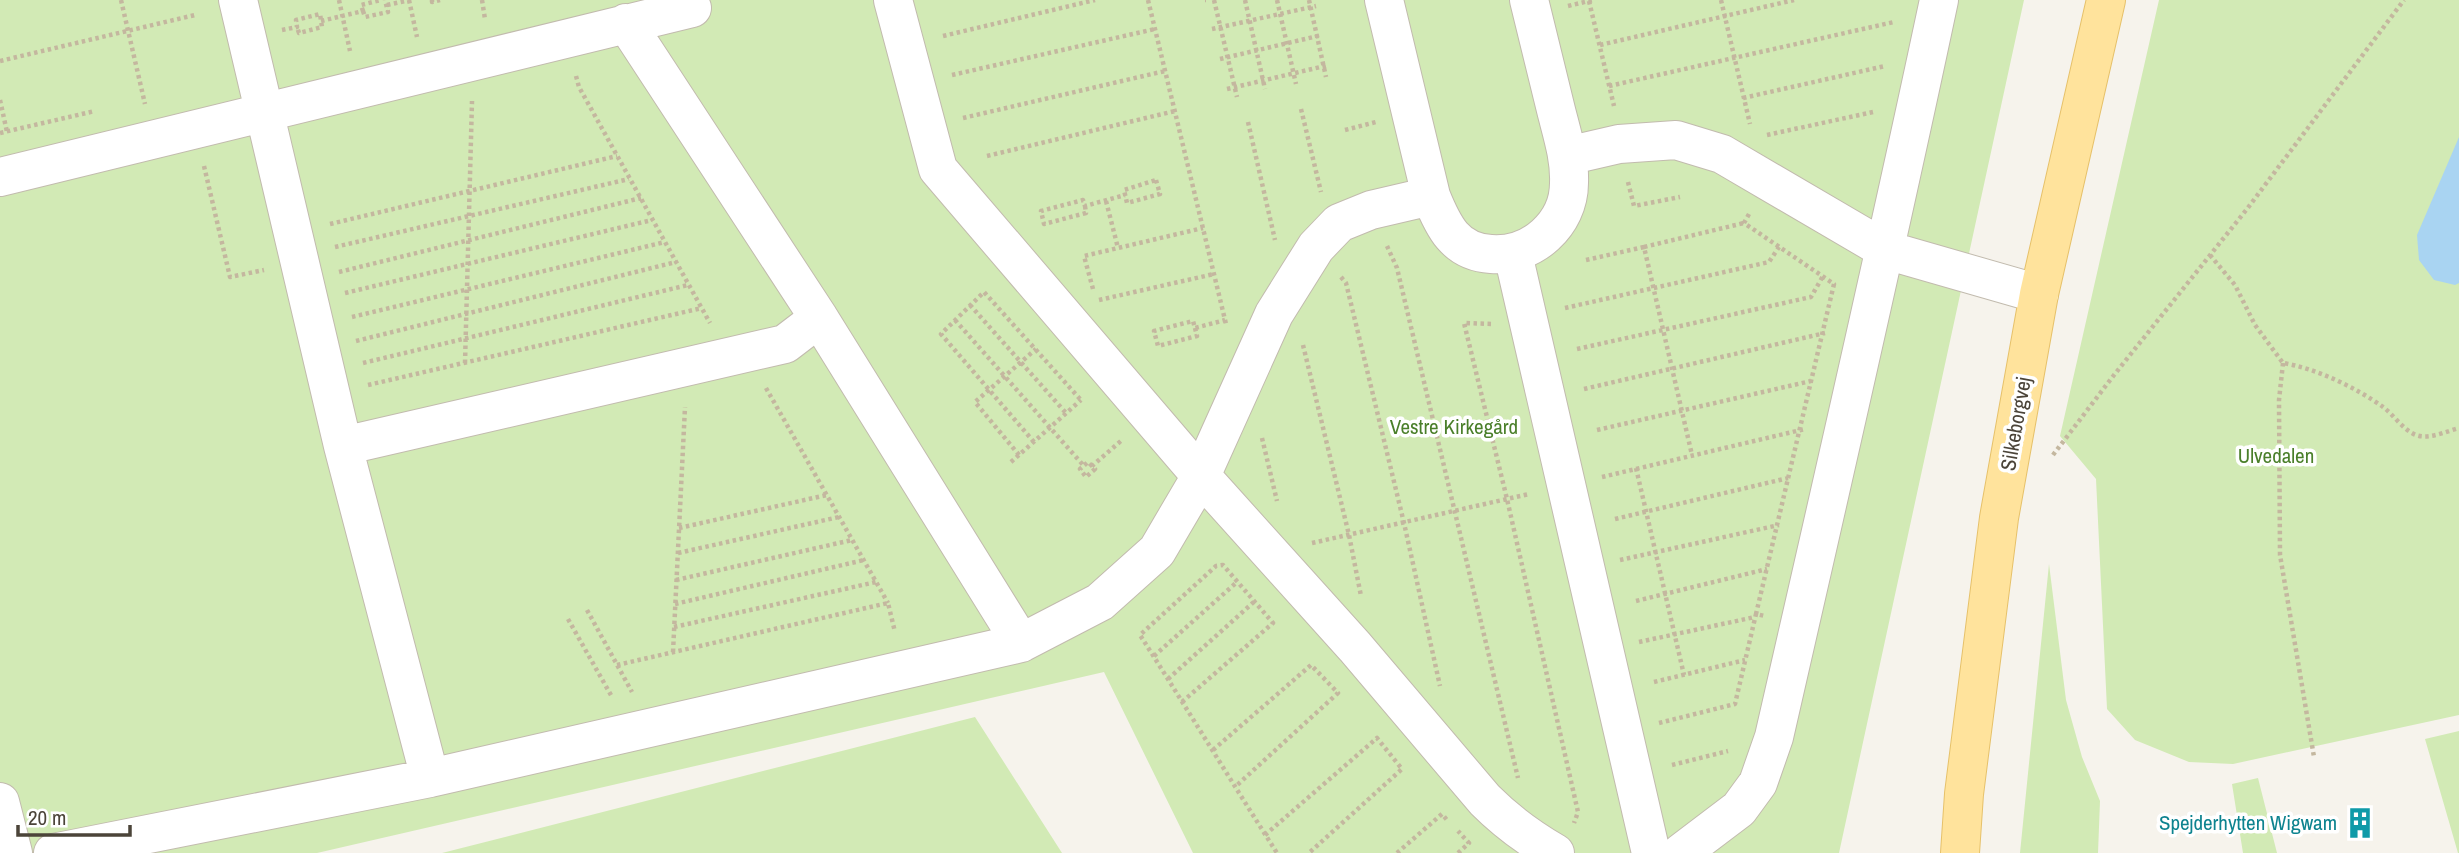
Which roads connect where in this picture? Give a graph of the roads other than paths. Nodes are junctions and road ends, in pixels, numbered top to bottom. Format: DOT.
graph roads {
  1 [pos="238,0"];
  2 [pos="893,0"];
  3 [pos="1384,0"];
  4 [pos="1530,0"];
  5 [pos="1939,0"];
  6 [pos="2106,0"];
  7 [pos="692,8"];
  8 [pos="626,23"];
  9 [pos="263,112"];
  10 [pos="1567,156"];
  11 [pos="0,177"];
  12 [pos="1431,196"];
  13 [pos="1886,250"];
  14 [pos="1513,254"];
  15 [pos="2039,294"];
  16 [pos="819,318"];
  17 [pos="343,446"];
  18 [pos="1201,476"];
  19 [pos="1021,643"];
  20 [pos="430,778"];
  21 [pos="0,802"];
  22 [pos="13,853"];
  23 [pos="53,853"];
  24 [pos="1555,853"];
  25 [pos="1651,853"];
  26 [pos="1681,853"];
  27 [pos="1960,853"];
  1 -- 9 [label="lane"];
  2 -- 18 [label="lane"];
  3 -- 12 [label="lane"];
  4 -- 10 [label="lane"];
  5 -- 13 [label="lane"];
  6 -- 15 [label="main road, Silkeborgvej"];
  7 -- 8 [label="lane"];
  8 -- 9 [label="lane"];
  8 -- 16 [label="lane"];
  9 -- 11 [label="lane"];
  9 -- 17 [label="lane"];
  10 -- 13 [label="lane"];
  10 -- 14 [label="lane"];
  12 -- 14 [label="lane"];
  12 -- 18 [label="lane"];
  13 -- 15 [label="lane"];
  13 -- 26 [label="lane"];
  14 -- 25 [label="lane"];
  15 -- 27 [label="main road, Silkeborgvej"];
  16 -- 17 [label="lane"];
  16 -- 19 [label="lane"];
  17 -- 20 [label="lane"];
  18 -- 19 [label="lane"];
  18 -- 24 [label="lane"];
  19 -- 20 [label="lane"];
  20 -- 23 [label="lane"];
  21 -- 22 [label="lane"];
}
